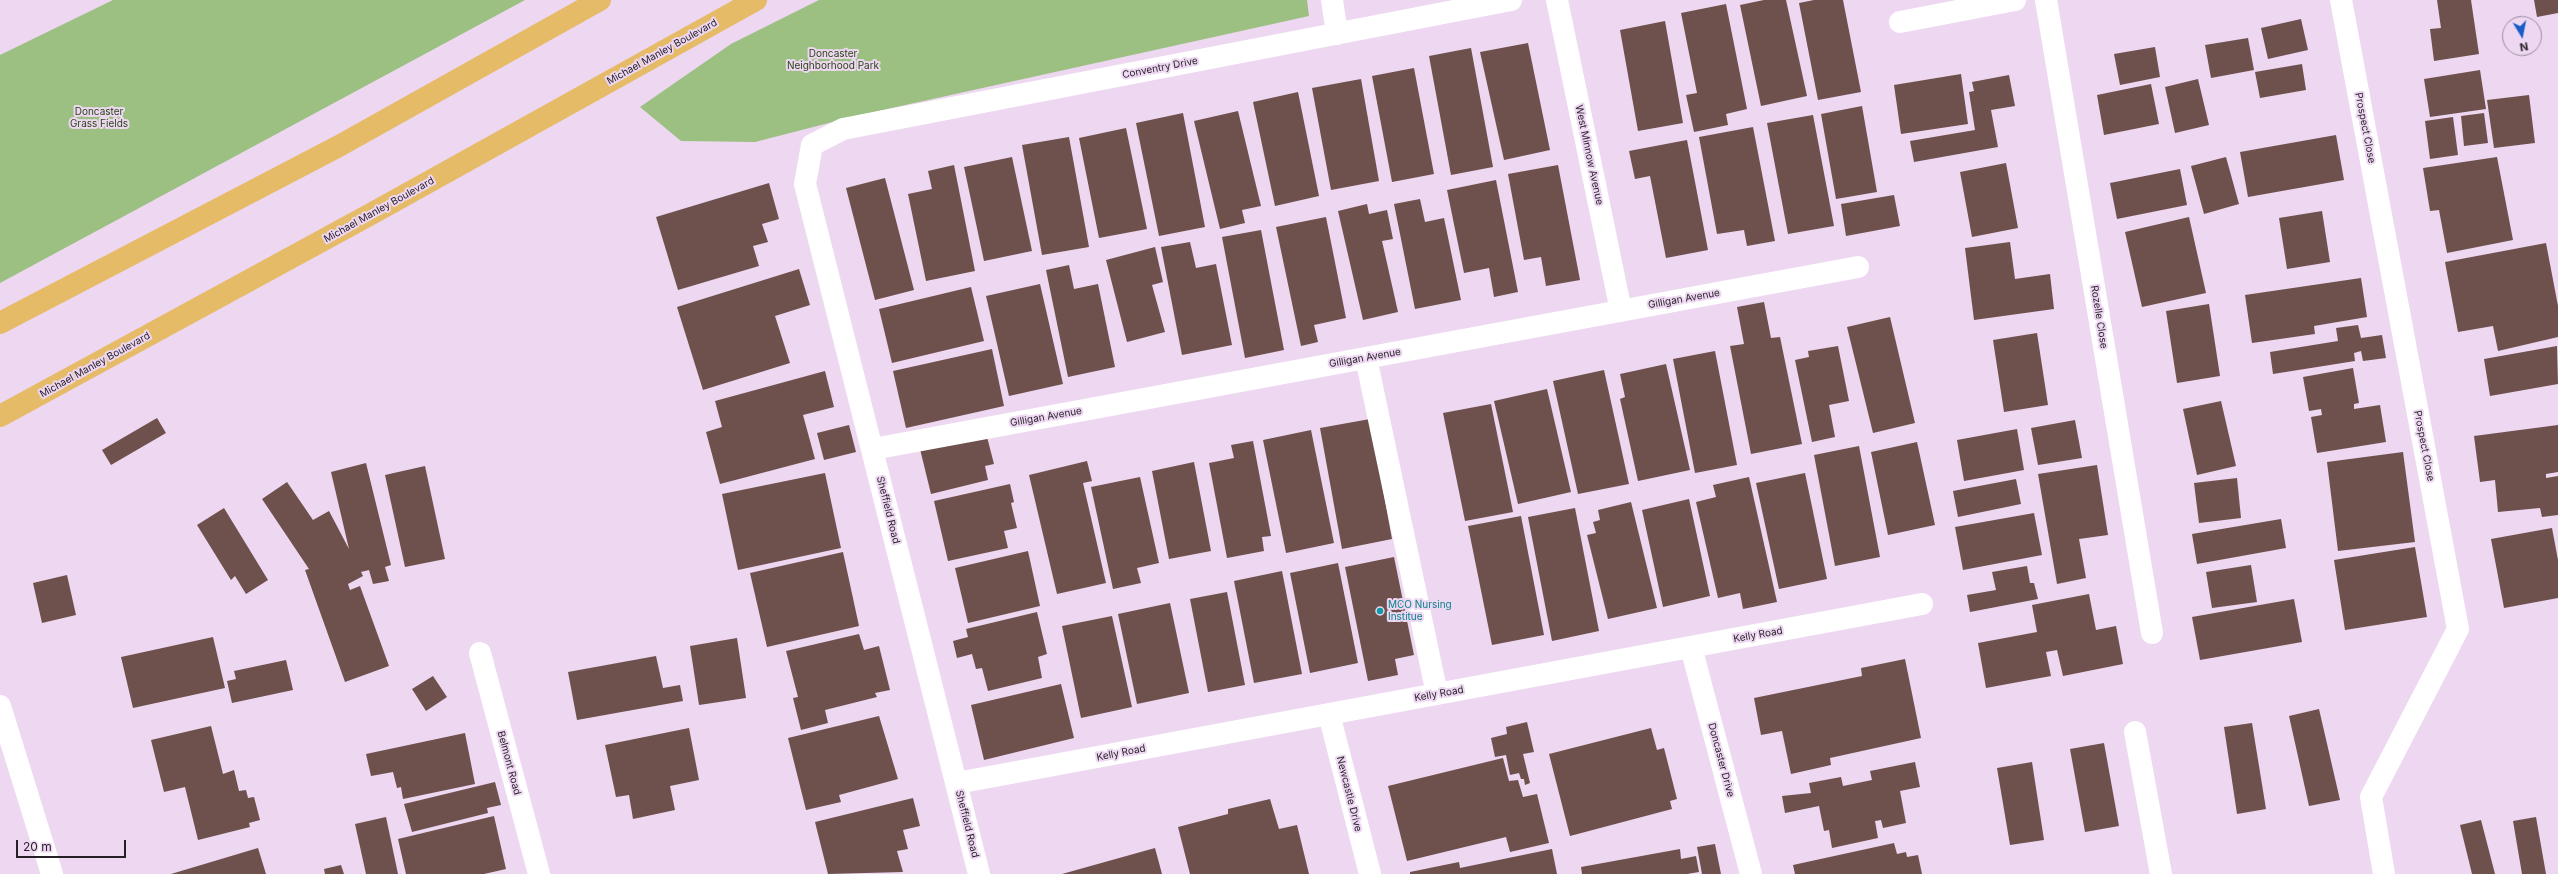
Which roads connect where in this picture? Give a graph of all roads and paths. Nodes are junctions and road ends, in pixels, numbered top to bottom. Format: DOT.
graph roads {
  1 [pos="600,0"];
  2 [pos="756,0"];
  3 [pos="1332,0"];
  4 [pos="1511,0"];
  5 [pos="1557,0"];
  6 [pos="2014,0"];
  7 [pos="2046,0"];
  8 [pos="2341,0"];
  9 [pos="1900,22"];
  10 [pos="1336,34"];
  11 [pos="812,145"];
  12 [pos="1858,267"];
  13 [pos="1621,311"];
  14 [pos="0,323"];
  15 [pos="1366,358"];
  16 [pos="0,416"];
  17 [pos="873,449"];
  18 [pos="1922,604"];
  19 [pos="2152,633"];
  20 [pos="1691,647"];
  21 [pos="480,653"];
  22 [pos="1437,694"];
  23 [pos="0,706"];
  24 [pos="1329,714"];
  25 [pos="2135,732"];
  26 [pos="957,783"];
  27 [pos="52,874"];
  28 [pos="539,874"];
  29 [pos="979,874"];
  30 [pos="1370,874"];
  31 [pos="1751,874"];
  32 [pos="2161,874"];
  33 [pos="2384,874"];
  1 -- 14 [label="highway"];
  2 -- 16 [label="highway, Michael Manley Boulevard"];
  3 -- 10 [label="street"];
  4 -- 10 [label="street, Conventry Drive"];
  5 -- 13 [label="street, West Minnow Avenue"];
  6 -- 9 [label="street"];
  7 -- 19 [label="street, Rozelle Close"];
  8 -- 33 [label="street, Prospect Close"];
  10 -- 11 [label="street, Conventry Drive"];
  11 -- 17 [label="street, Sheffield Road"];
  12 -- 13 [label="street, Gilligan Avenue"];
  13 -- 15 [label="street, Gilligan Avenue"];
  15 -- 17 [label="street, Gilligan Avenue"];
  15 -- 22 [label="street"];
  17 -- 26 [label="street, Sheffield Road"];
  18 -- 20 [label="street, Kelly Road"];
  20 -- 22 [label="street, Kelly Road"];
  20 -- 31 [label="street, Doncaster Drive"];
  21 -- 28 [label="street, Belmont Road"];
  22 -- 24 [label="street, Kelly Road"];
  23 -- 27 [label="street"];
  24 -- 26 [label="street, Kelly Road"];
  24 -- 30 [label="street, Newcastle Drive"];
  25 -- 32 [label="street"];
  26 -- 29 [label="street, Sheffield Road"];
}
